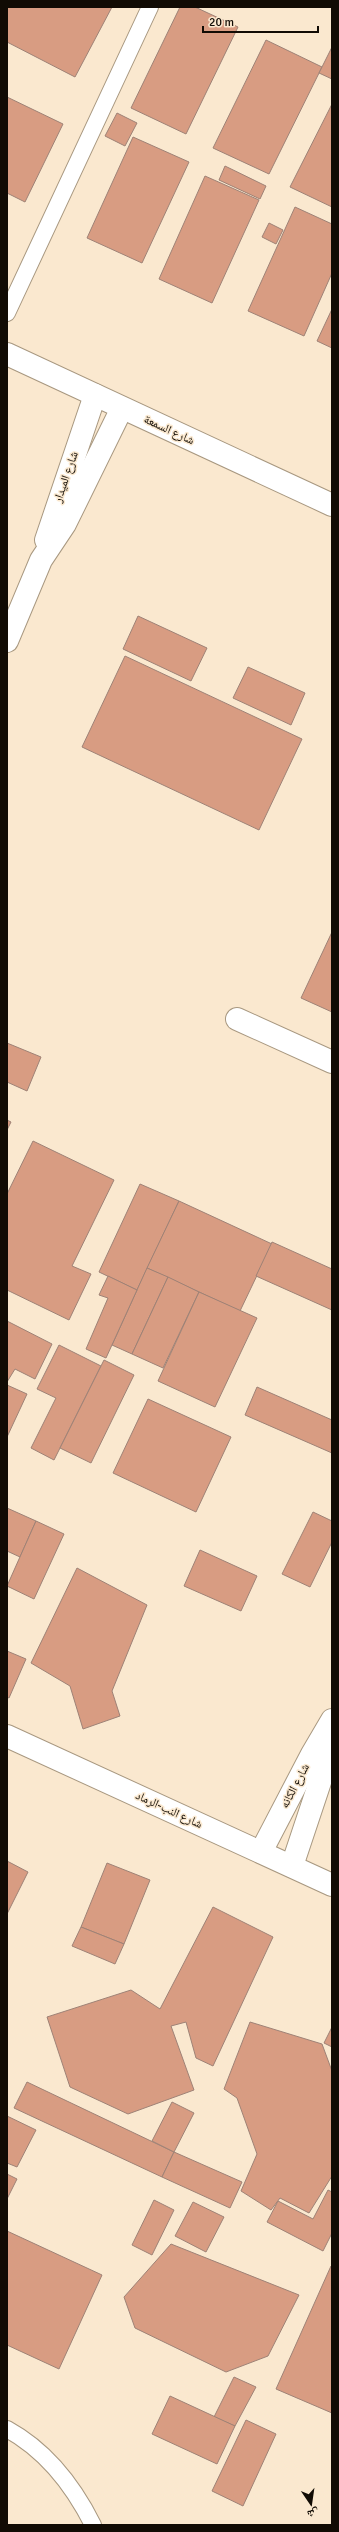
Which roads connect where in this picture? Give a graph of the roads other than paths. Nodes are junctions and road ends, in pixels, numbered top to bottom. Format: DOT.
graph roads {
  1 [pos="150,7"];
  2 [pos="7,313"];
  3 [pos="7,354"];
  4 [pos="95,395"];
  5 [pos="122,408"];
  6 [pos="332,504"];
  7 [pos="41,560"];
  8 [pos="7,641"];
  9 [pos="237,1019"];
  10 [pos="332,1062"];
  11 [pos="332,1720"];
  12 [pos="7,1736"];
  13 [pos="332,1746"];
  14 [pos="261,1852"];
  15 [pos="292,1866"];
  16 [pos="332,1884"];
  17 [pos="7,2429"];
  18 [pos="93,2525"];
  1 -- 2 [label="lane"];
  3 -- 4 [label="street, شارع السمعة"];
  4 -- 5 [label="street, شارع السمعة"];
  4 -- 7 [label="street, شارع الميدار"];
  5 -- 6 [label="street, شارع السمعة"];
  5 -- 7 [label="street, شارع الميدار"];
  7 -- 8 [label="street, شارع الميدار"];
  9 -- 10 [label="street"];
  11 -- 14 [label="street, شارع الكانه"];
  12 -- 14 [label="street, شارع النب-الرماد"];
  13 -- 15 [label="street, شارع الكانه"];
  14 -- 15 [label="street, شارع النب-الرماد"];
  15 -- 16 [label="street, شارع النب-الرماد"];
  17 -- 18 [label="lane"];
}
